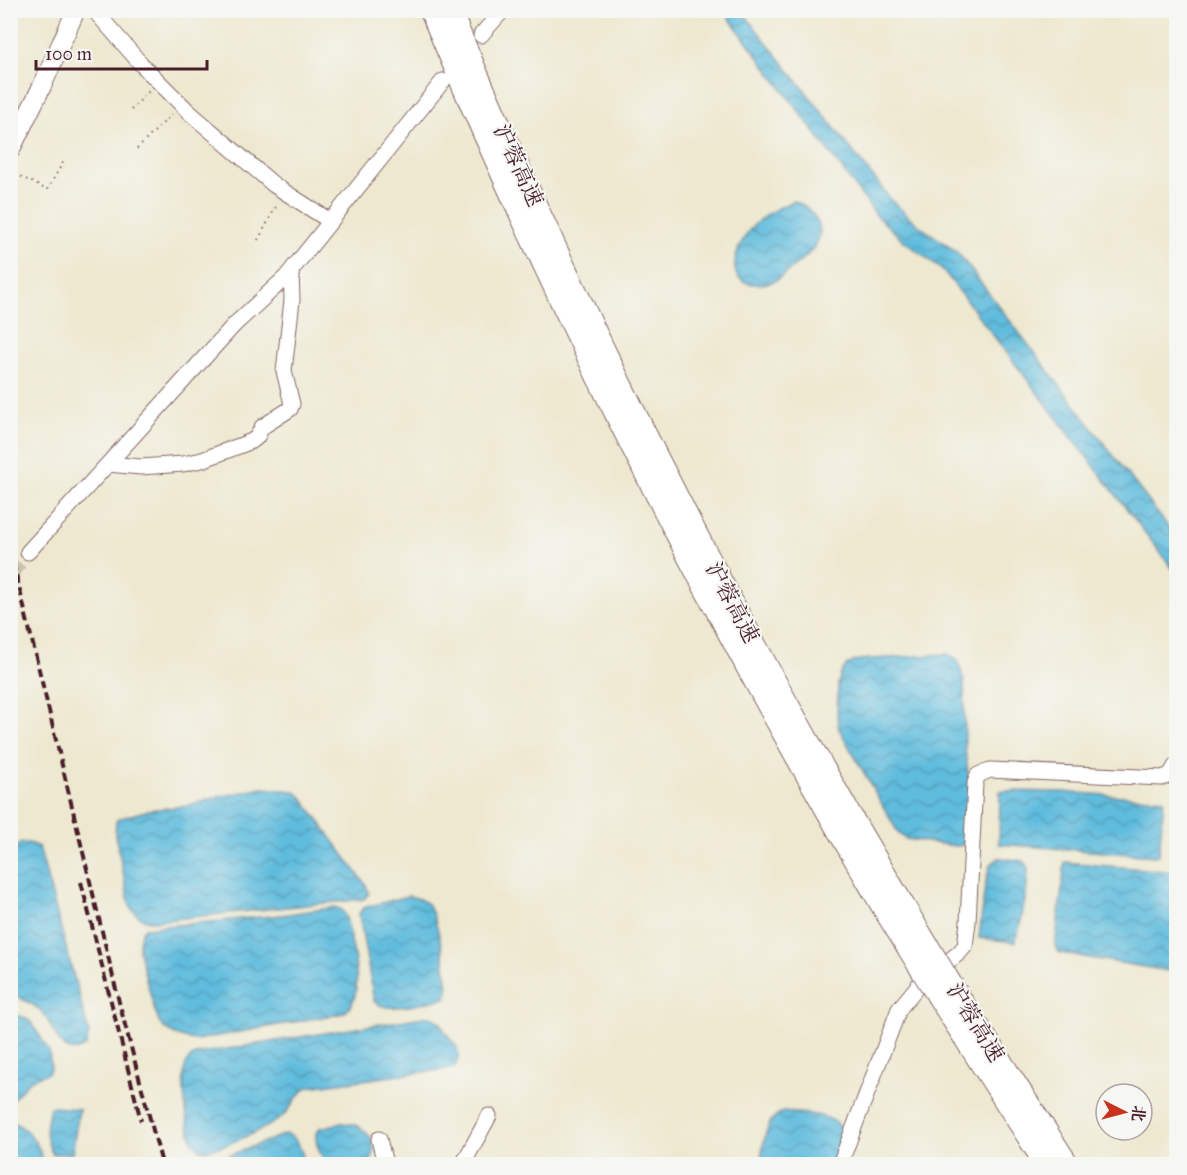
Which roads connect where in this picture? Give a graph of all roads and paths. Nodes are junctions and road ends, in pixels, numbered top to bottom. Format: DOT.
graph roads {
  1 [pos="76,10"];
  2 [pos="94,10"];
  3 [pos="430,10"];
  4 [pos="450,10"];
  5 [pos="503,10"];
  6 [pos="481,35"];
  7 [pos="442,81"];
  8 [pos="158,82"];
  9 [pos="181,104"];
  10 [pos="130,110"];
  11 [pos="137,149"];
  12 [pos="10,151"];
  13 [pos="65,159"];
  14 [pos="10,171"];
  15 [pos="284,192"];
  16 [pos="330,221"];
  17 [pos="258,240"];
  18 [pos="291,271"];
  19 [pos="108,464"];
  20 [pos="28,552"];
  21 [pos="1176,765"];
  22 [pos="892,905"];
  23 [pos="946,992"];
  24 [pos="489,1116"];
  25 [pos="379,1139"];
  26 [pos="385,1164"];
  27 [pos="463,1164"];
  28 [pos="840,1164"];
  29 [pos="1045,1164"];
  30 [pos="1068,1164"];
  1 -- 12 [label="main road"];
  2 -- 8 [label="street"];
  3 -- 22 [label="highway, 沪蓉高速"];
  4 -- 22 [label="highway, 沪蓉高速"];
  5 -- 6 [label="street"];
  7 -- 16 [label="street"];
  8 -- 9 [label="street"];
  8 -- 10 [label="path"];
  9 -- 11 [label="path"];
  9 -- 15 [label="street"];
  13 -- 14 [label="path"];
  15 -- 16 [label="street"];
  15 -- 17 [label="path"];
  16 -- 18 [label="street"];
  18 -- 19 [label="street"];
  18 -- 19 [label="street"];
  19 -- 20 [label="street"];
  21 -- 28 [label="street"];
  22 -- 23 [label="highway, 沪蓉高速, bridge"];
  23 -- 29 [label="highway, 沪蓉高速"];
  23 -- 30 [label="highway, 沪蓉高速"];
  24 -- 27 [label="street"];
  25 -- 26 [label="street"];
}
